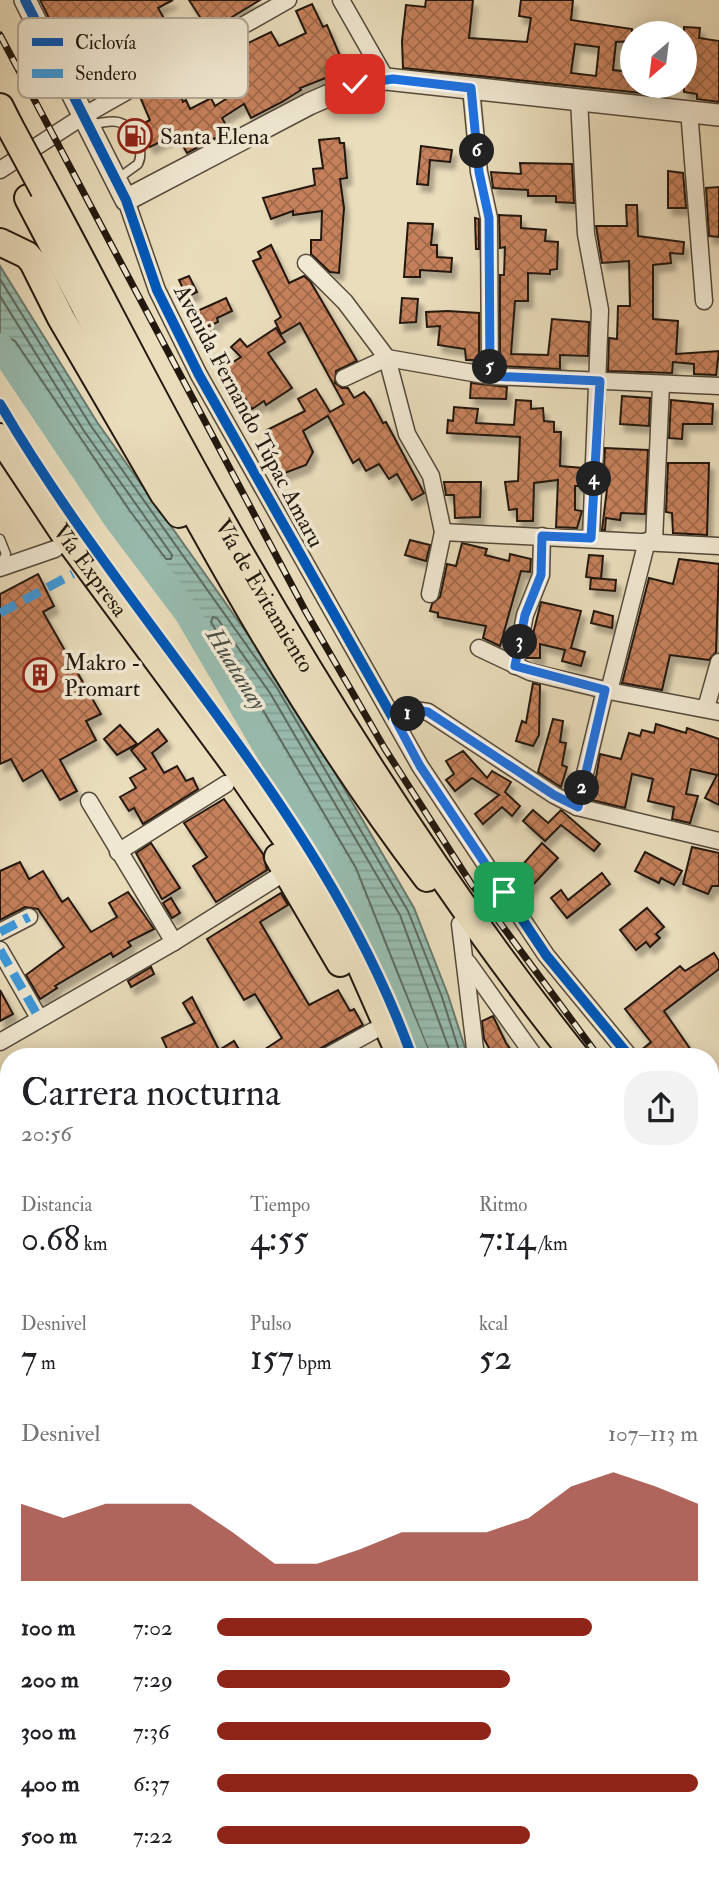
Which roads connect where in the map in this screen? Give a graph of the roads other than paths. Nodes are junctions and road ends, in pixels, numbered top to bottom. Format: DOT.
graph roads {
  1 [pos="25,0"];
  2 [pos="288,0"];
  3 [pos="341,0"];
  4 [pos="34,18"];
  5 [pos="248,24"];
  6 [pos="386,79"];
  7 [pos="471,88"];
  8 [pos="76,98"];
  9 [pos="125,98"];
  10 [pos="579,99"];
  11 [pos="689,110"];
  12 [pos="719,115"];
  13 [pos="88,120"];
  14 [pos="3,126"];
  15 [pos="0,170"];
  16 [pos="116,180"];
  17 [pos="36,194"];
  18 [pos="126,200"];
  19 [pos="0,242"];
  20 [pos="306,263"];
  21 [pos="704,301"];
  22 [pos="387,358"];
  23 [pos="490,376"];
  24 [pos="344,378"];
  25 [pos="600,381"];
  26 [pos="661,385"];
  27 [pos="719,386"];
  28 [pos="0,438"];
  29 [pos="0,469"];
  30 [pos="443,532"];
  31 [pos="542,536"];
  32 [pos="591,538"];
  33 [pos="0,539"];
  34 [pos="650,541"];
  35 [pos="719,546"];
  36 [pos="55,549"];
  37 [pos="0,567"];
  38 [pos="239,590"];
  39 [pos="430,594"];
  40 [pos="479,648"];
  41 [pos="719,662"];
  42 [pos="515,666"];
  43 [pos="607,691"];
  44 [pos="712,710"];
  45 [pos="396,721"];
  46 [pos="226,783"];
  47 [pos="89,801"];
  48 [pos="578,807"];
  49 [pos="719,841"];
  50 [pos="118,852"];
  51 [pos="288,871"];
  52 [pos="29,917"];
  53 [pos="460,923"];
  54 [pos="0,932"];
  55 [pos="174,942"];
  56 [pos="0,950"];
  57 [pos="466,961"];
  58 [pos="39,1018"];
  59 [pos="373,1031"];
  60 [pos="0,1042"];
  61 [pos="342,1048"];
  62 [pos="380,1048"];
  63 [pos="397,1048"];
  64 [pos="474,1048"];
  65 [pos="529,1048"];
  66 [pos="552,1048"];
  67 [pos="569,1048"];
  68 [pos="623,1048"];
  1 -- 4 [label="street, Avenida Fernando Túpac Amaru"];
  2 -- 5 [label="street"];
  3 -- 6 [label="street"];
  6 -- 7 [label="street"];
  6 -- 18 [label="street"];
  7 -- 10 [label="street"];
  7 -- 23 [label="street"];
  8 -- 13 [label="street, Avenida Fernando Túpac Amaru"];
  9 -- 13 [label="street"];
  10 -- 11 [label="street"];
  10 -- 25 [label="street"];
  11 -- 12 [label="street"];
  11 -- 21 [label="street"];
  13 -- 15 [label="street"];
  13 -- 16 [label="street, Avenida Fernando Túpac Amaru"];
  13 -- 16 [label="lane"];
  14 -- 17 [label="main road, Vía de Evitamiento"];
  16 -- 18 [label="street, Avenida Fernando Túpac Amaru"];
  17 -- 38 [label="main road, Vía de Evitamiento"];
  17 -- 67 [label="main road, Vía de Evitamiento"];
  18 -- 45 [label="street, Avenida Fernando Túpac Amaru"];
  19 -- 38 [label="main road"];
  20 -- 22 [label="street"];
  22 -- 23 [label="street"];
  22 -- 24 [label="street"];
  22 -- 30 [label="street"];
  23 -- 25 [label="street"];
  25 -- 26 [label="street"];
  25 -- 32 [label="street"];
  26 -- 27 [label="street"];
  26 -- 34 [label="street"];
  28 -- 63 [label="main road, Vía Expresa"];
  29 -- 36 [label="main road, Vía Expresa"];
  30 -- 31 [label="street"];
  30 -- 39 [label="street"];
  31 -- 32 [label="street"];
  31 -- 42 [label="street"];
  32 -- 34 [label="street"];
  33 -- 37 [label="lane"];
  34 -- 35 [label="street"];
  34 -- 43 [label="street"];
  36 -- 37 [label="street"];
  36 -- 46 [label="main road, Vía Expresa"];
  38 -- 53 [label="main road, Vía de Evitamiento"];
  40 -- 42 [label="street"];
  41 -- 44 [label="street"];
  42 -- 43 [label="street"];
  43 -- 44 [label="street"];
  43 -- 48 [label="street"];
  45 -- 48 [label="street"];
  45 -- 68 [label="street, Avenida Fernando Túpac Amaru"];
  46 -- 50 [label="street"];
  46 -- 51 [label="main road, Vía Expresa"];
  47 -- 50 [label="street"];
  48 -- 49 [label="street"];
  50 -- 55 [label="street"];
  51 -- 55 [label="street"];
  51 -- 59 [label="main road, Vía Expresa"];
  52 -- 54 [label="street"];
  53 -- 57 [label="street"];
  53 -- 66 [label="main road, Vía de Evitamiento"];
  55 -- 58 [label="street"];
  56 -- 58 [label="street"];
  57 -- 64 [label="street"];
  57 -- 65 [label="street"];
  58 -- 60 [label="street"];
  59 -- 61 [label="street"];
  59 -- 62 [label="main road, Vía Expresa"];
}
